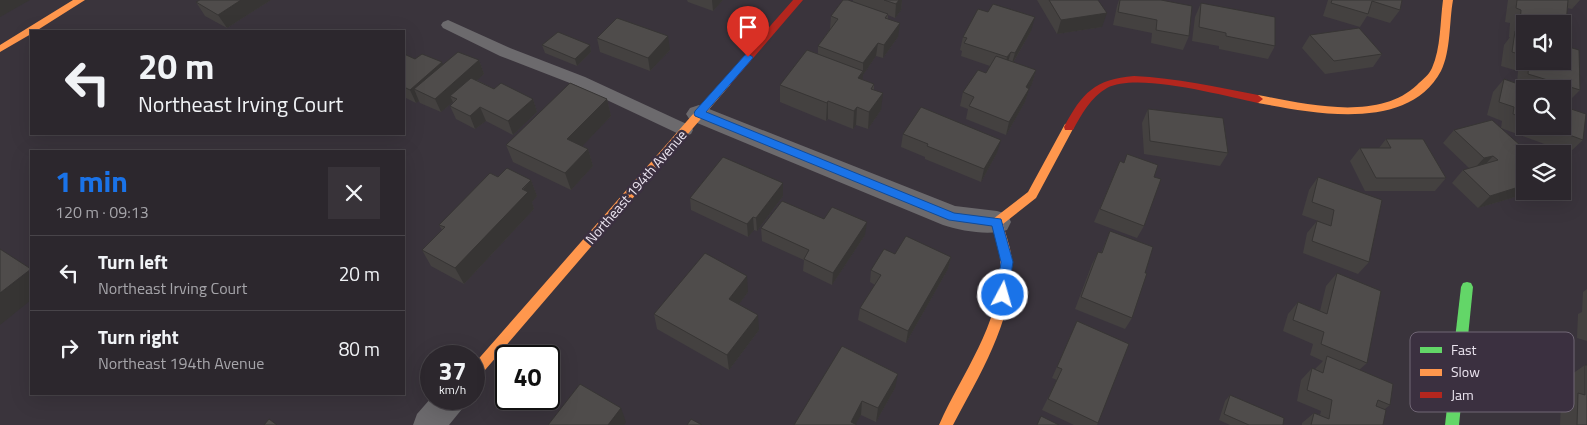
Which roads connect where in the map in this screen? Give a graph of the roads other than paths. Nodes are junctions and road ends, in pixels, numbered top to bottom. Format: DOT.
graph roads {
  1 [pos="80,0"];
  2 [pos="798,0"];
  3 [pos="1448,0"];
  4 [pos="448,25"];
  5 [pos="31,30"];
  6 [pos="30,31"];
  7 [pos="0,49"];
  8 [pos="692,122"];
  9 [pos="997,222"];
  10 [pos="1467,286"];
  11 [pos="1462,332"];
  12 [pos="485,360"];
  13 [pos="442,410"];
  14 [pos="1453,412"];
  15 [pos="429,425"];
  16 [pos="946,425"];
  17 [pos="1452,425"];
  1 -- 5 [label="street"];
  2 -- 8 [label="street, Northeast 194th Avenue"];
  3 -- 9 [label="street"];
  4 -- 8 [label="lane"];
  6 -- 7 [label="street"];
  8 -- 9 [label="street"];
  8 -- 12 [label="street, Northeast 194th Avenue"];
  9 -- 16 [label="street"];
  10 -- 11 [label="street"];
  13 -- 15 [label="street"];
  14 -- 17 [label="street"];
}
